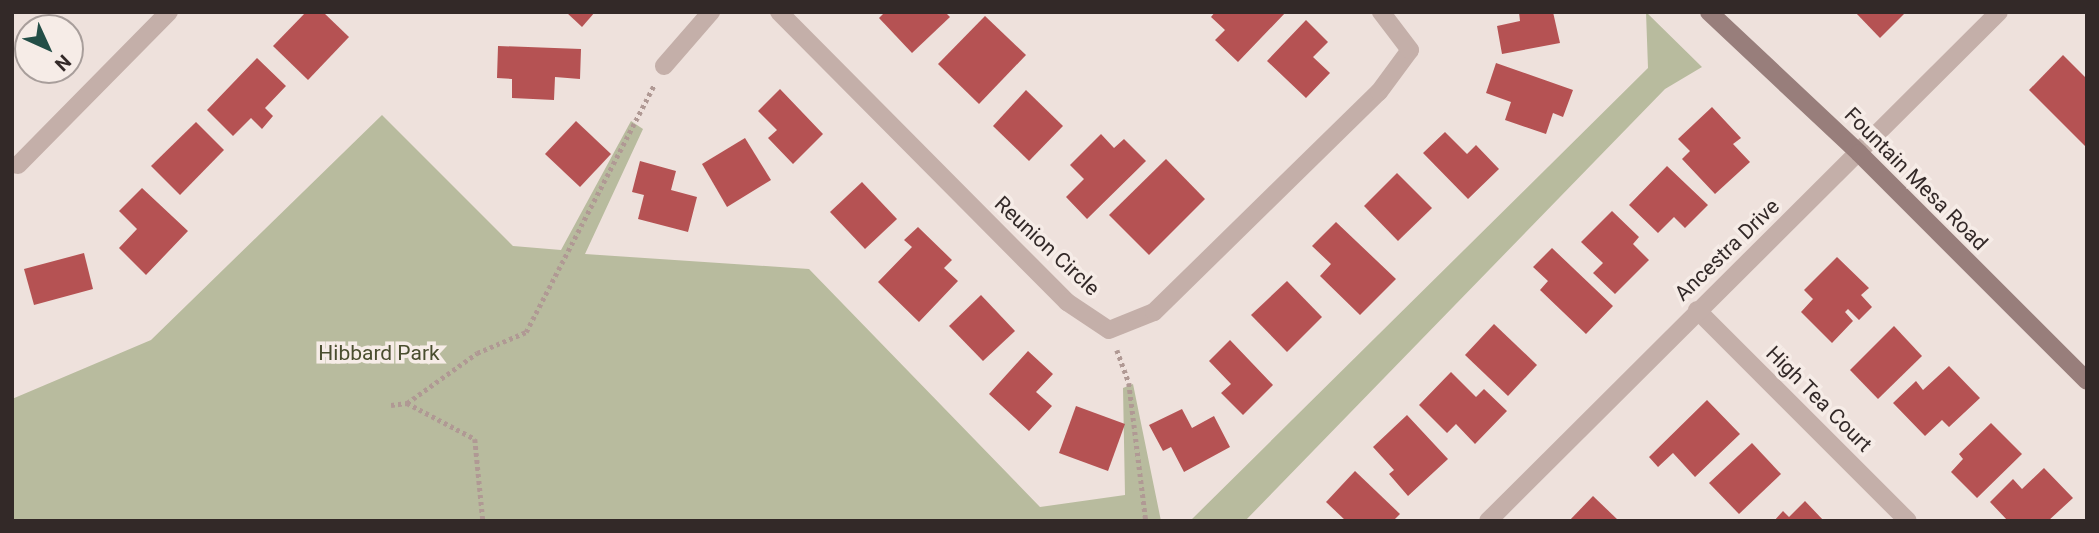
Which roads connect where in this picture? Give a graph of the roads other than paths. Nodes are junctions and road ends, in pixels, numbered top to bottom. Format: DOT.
graph roads {
  1 [pos="169,12"];
  2 [pos="710,12"];
  3 [pos="779,12"];
  4 [pos="1381,12"];
  5 [pos="1709,12"];
  6 [pos="1999,12"];
  7 [pos="664,66"];
  8 [pos="1859,153"];
  9 [pos="18,165"];
  10 [pos="1697,310"];
  11 [pos="2087,381"];
  12 [pos="1488,521"];
  13 [pos="1908,521"];
  1 -- 9 [label="street"];
  2 -- 7 [label="street"];
  3 -- 4 [label="street, Reunion Circle"];
  5 -- 8 [label="main road, Fountain Mesa Road"];
  6 -- 8 [label="street, Ancestra Drive"];
  8 -- 10 [label="street, Ancestra Drive"];
  8 -- 11 [label="main road, Fountain Mesa Road"];
  10 -- 12 [label="street, Ancestra Drive"];
  10 -- 13 [label="street, High Tea Court"];
}
